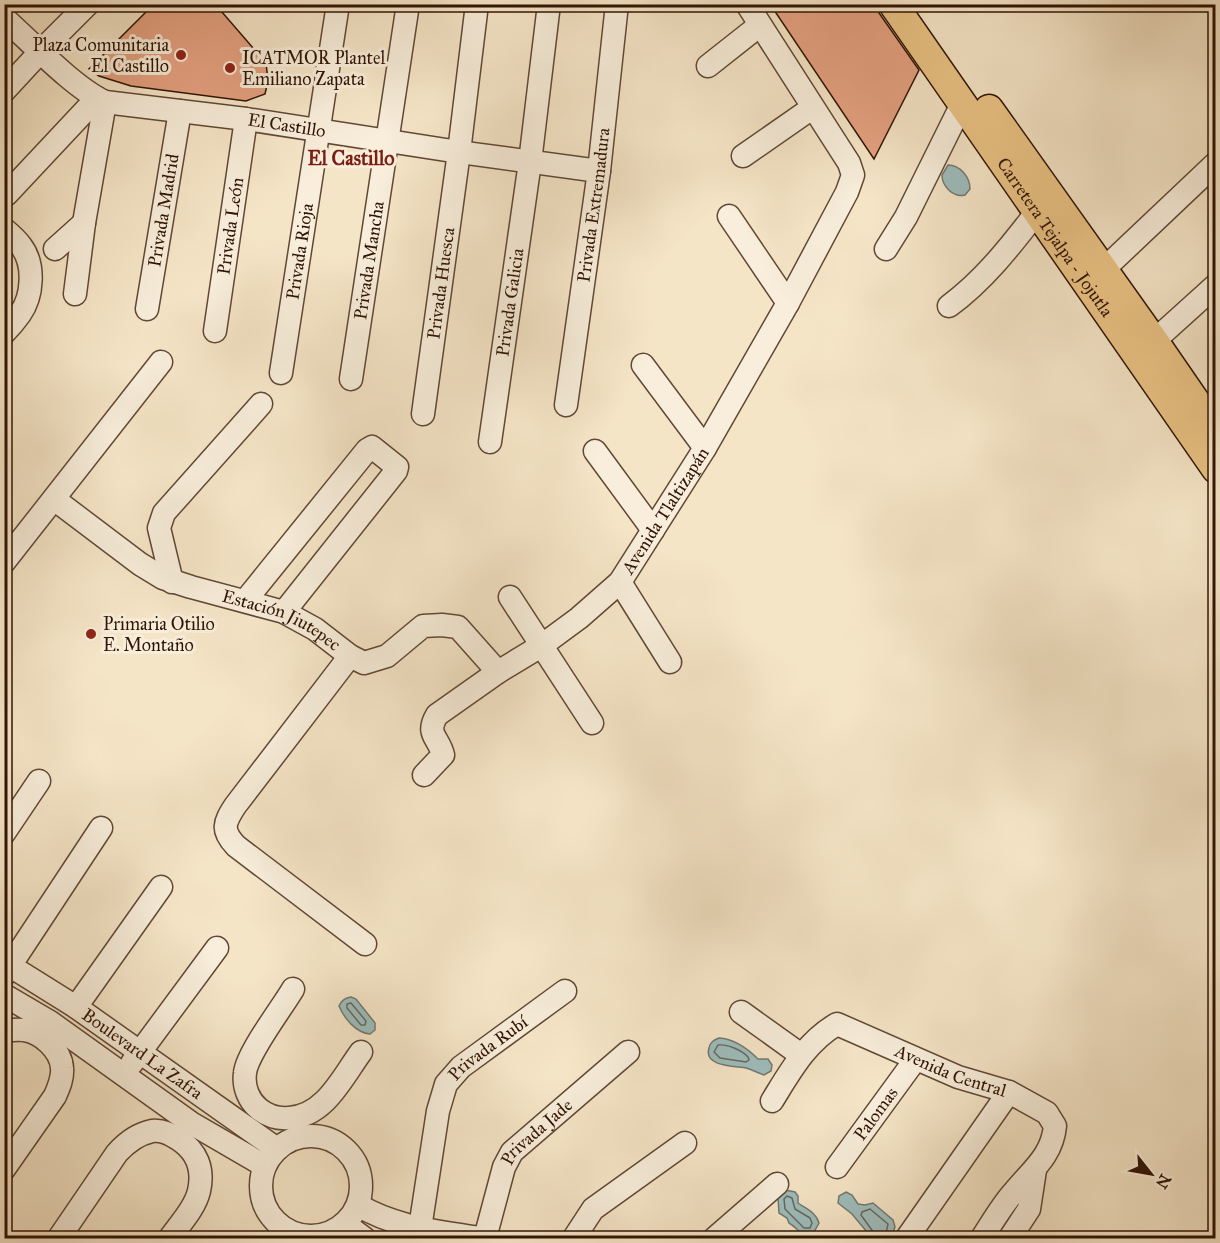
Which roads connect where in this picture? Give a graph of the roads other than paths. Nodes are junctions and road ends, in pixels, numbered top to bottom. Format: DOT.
graph roads {
  1 [pos="88,4"];
  2 [pos="338,4"];
  3 [pos="408,4"];
  4 [pos="477,4"];
  5 [pos="549,4"];
  6 [pos="617,4"];
  7 [pos="747,4"];
  8 [pos="893,4"];
  9 [pos="916,4"];
  10 [pos="4,18"];
  11 [pos="760,26"];
  12 [pos="41,51"];
  13 [pos="708,66"];
  14 [pos="4,91"];
  15 [pos="101,100"];
  16 [pos="962,104"];
  17 [pos="812,108"];
  18 [pos="180,111"];
  19 [pos="246,119"];
  20 [pos="320,131"];
  21 [pos="387,141"];
  22 [pos="459,152"];
  23 [pos="743,156"];
  24 [pos="530,162"];
  25 [pos="1215,163"];
  26 [pos="599,171"];
  27 [pos="7,194"];
  28 [pos="1036,213"];
  29 [pos="729,216"];
  30 [pos="84,223"];
  31 [pos="4,229"];
  32 [pos="55,249"];
  33 [pos="886,249"];
  34 [pos="1103,270"];
  35 [pos="1215,285"];
  36 [pos="75,294"];
  37 [pos="788,303"];
  38 [pos="949,306"];
  39 [pos="147,309"];
  40 [pos="215,331"];
  41 [pos="4,333"];
  42 [pos="1154,341"];
  43 [pos="162,362"];
  44 [pos="643,365"];
  45 [pos="281,373"];
  46 [pos="351,379"];
  47 [pos="261,404"];
  48 [pos="566,405"];
  49 [pos="423,414"];
  50 [pos="1215,431"];
  51 [pos="490,442"];
  52 [pos="705,448"];
  53 [pos="596,451"];
  54 [pos="1215,469"];
  55 [pos="54,500"];
  56 [pos="653,530"];
  57 [pos="4,562"];
  58 [pos="172,582"];
  59 [pos="620,582"];
  60 [pos="510,597"];
  61 [pos="245,600"];
  62 [pos="284,612"];
  63 [pos="541,646"];
  64 [pos="350,656"];
  65 [pos="670,662"];
  66 [pos="498,672"];
  67 [pos="592,723"];
  68 [pos="424,775"];
  69 [pos="39,781"];
  70 [pos="101,828"];
  71 [pos="4,833"];
  72 [pos="161,887"];
  73 [pos="365,944"];
  74 [pos="217,948"];
  75 [pos="6,967"];
  76 [pos="294,989"];
  77 [pos="565,991"];
  78 [pos="4,995"];
  79 [pos="76,1007"];
  80 [pos="741,1012"];
  81 [pos="46,1030"];
  82 [pos="4,1031"];
  83 [pos="139,1052"];
  84 [pos="361,1052"];
  85 [pos="628,1052"];
  86 [pos="801,1055"];
  87 [pos="915,1060"];
  88 [pos="125,1075"];
  89 [pos="1010,1092"];
  90 [pos="772,1101"];
  91 [pos="261,1111"];
  92 [pos="248,1129"];
  93 [pos="186,1132"];
  94 [pos="686,1143"];
  95 [pos="271,1158"];
  96 [pos="837,1167"];
  97 [pos="4,1169"];
  98 [pos="1035,1170"];
  99 [pos="777,1184"];
  100 [pos="358,1205"];
  101 [pos="345,1224"];
  102 [pos="420,1228"];
  103 [pos="304,1237"];
  104 [pos="58,1239"];
  105 [pos="170,1239"];
  106 [pos="364,1239"];
  107 [pos="479,1239"];
  108 [pos="484,1239"];
  109 [pos="574,1239"];
  110 [pos="715,1239"];
  111 [pos="907,1239"];
  112 [pos="982,1239"];
  113 [pos="1010,1239"];
  1 -- 12 [label="street"];
  2 -- 20 [label="street, Privada Rioja"];
  3 -- 21 [label="street, Privada Mancha"];
  4 -- 22 [label="street, Privada Huesca"];
  5 -- 24 [label="street, Privada Galicia"];
  6 -- 26 [label="street, Privada Extremadura"];
  7 -- 11 [label="street"];
  8 -- 16 [label="main road, Carretera Tejalpa - Jojutla"];
  9 -- 34 [label="main road, Carretera Tejalpa - Jojutla"];
  10 -- 12 [label="street"];
  11 -- 13 [label="street"];
  11 -- 17 [label="street"];
  12 -- 14 [label="street"];
  12 -- 15 [label="street"];
  15 -- 18 [label="street, El Castillo"];
  15 -- 27 [label="street"];
  15 -- 30 [label="street"];
  16 -- 28 [label="main road, Carretera Tejalpa - Jojutla"];
  16 -- 33 [label="street"];
  17 -- 23 [label="street"];
  17 -- 37 [label="street, Avenida Tlaltizapán"];
  18 -- 19 [label="street, El Castillo"];
  18 -- 39 [label="street, Privada Madrid"];
  19 -- 20 [label="street, El Castillo"];
  19 -- 40 [label="street, Privada León"];
  20 -- 21 [label="street, El Castillo"];
  20 -- 45 [label="street, Privada Rioja"];
  21 -- 22 [label="street, El Castillo"];
  21 -- 46 [label="street, Privada Mancha"];
  22 -- 24 [label="street, El Castillo"];
  22 -- 49 [label="street, Privada Huesca"];
  24 -- 26 [label="street, El Castillo"];
  24 -- 51 [label="street, Privada Galicia"];
  25 -- 34 [label="street"];
  26 -- 48 [label="street, Privada Extremadura"];
  28 -- 38 [label="street"];
  28 -- 54 [label="main road, Carretera Tejalpa - Jojutla"];
  29 -- 37 [label="street"];
  30 -- 32 [label="street"];
  30 -- 36 [label="street"];
  31 -- 41 [label="street"];
  34 -- 42 [label="main road, Carretera Tejalpa - Jojutla"];
  35 -- 42 [label="street"];
  37 -- 52 [label="street, Avenida Tlaltizapán"];
  42 -- 50 [label="main road, Carretera Tejalpa - Jojutla"];
  43 -- 55 [label="street"];
  44 -- 52 [label="street"];
  47 -- 58 [label="street"];
  52 -- 56 [label="street, Avenida Tlaltizapán"];
  53 -- 56 [label="street"];
  55 -- 57 [label="street"];
  55 -- 58 [label="street, Estación Jiutepec"];
  56 -- 59 [label="street, Avenida Tlaltizapán"];
  58 -- 61 [label="street, Estación Jiutepec"];
  59 -- 63 [label="street, Avenida Tlaltizapán"];
  59 -- 65 [label="street"];
  60 -- 63 [label="street"];
  61 -- 62 [label="street, Estación Jiutepec"];
  61 -- 62 [label="street"];
  62 -- 64 [label="street, Estación Jiutepec"];
  63 -- 66 [label="street, Avenida Tlaltizapán"];
  63 -- 67 [label="street"];
  64 -- 66 [label="street, Estación Jiutepec"];
  64 -- 73 [label="street"];
  66 -- 68 [label="street, Avenida Tlaltizapán"];
  69 -- 71 [label="street"];
  70 -- 75 [label="street"];
  72 -- 79 [label="street"];
  74 -- 83 [label="street"];
  75 -- 79 [label="street, Boulevard La Zafra"];
  76 -- 91 [label="street"];
  77 -- 102 [label="street, Privada Rubí"];
  78 -- 81 [label="street, Boulevard La Zafra"];
  79 -- 83 [label="street, Boulevard La Zafra"];
  80 -- 86 [label="street"];
  81 -- 82 [label="street"];
  81 -- 88 [label="street, Boulevard La Zafra"];
  81 -- 97 [label="street"];
  83 -- 88 [label="street"];
  83 -- 92 [label="street, Boulevard La Zafra"];
  84 -- 91 [label="street"];
  85 -- 108 [label="street, Privada Jade"];
  86 -- 87 [label="street, Avenida Central"];
  86 -- 90 [label="street, Avenida Central"];
  87 -- 89 [label="street, Avenida Central"];
  87 -- 96 [label="street, Palomas"];
  88 -- 93 [label="street, Boulevard La Zafra"];
  89 -- 98 [label="street, Avenida Central"];
  89 -- 111 [label="street"];
  91 -- 92 [label="street"];
  92 -- 95 [label="street, Boulevard La Zafra"];
  93 -- 95 [label="street, Boulevard La Zafra"];
  93 -- 104 [label="street"];
  93 -- 105 [label="street"];
  94 -- 109 [label="street"];
  95 -- 100 [label="street"];
  95 -- 103 [label="street"];
  98 -- 112 [label="street, Avenida Central"];
  98 -- 113 [label="street, Avenida Central"];
  99 -- 110 [label="street"];
  100 -- 101 [label="street"];
  100 -- 102 [label="street"];
  101 -- 103 [label="street"];
  101 -- 106 [label="street"];
  102 -- 107 [label="street"];
}
